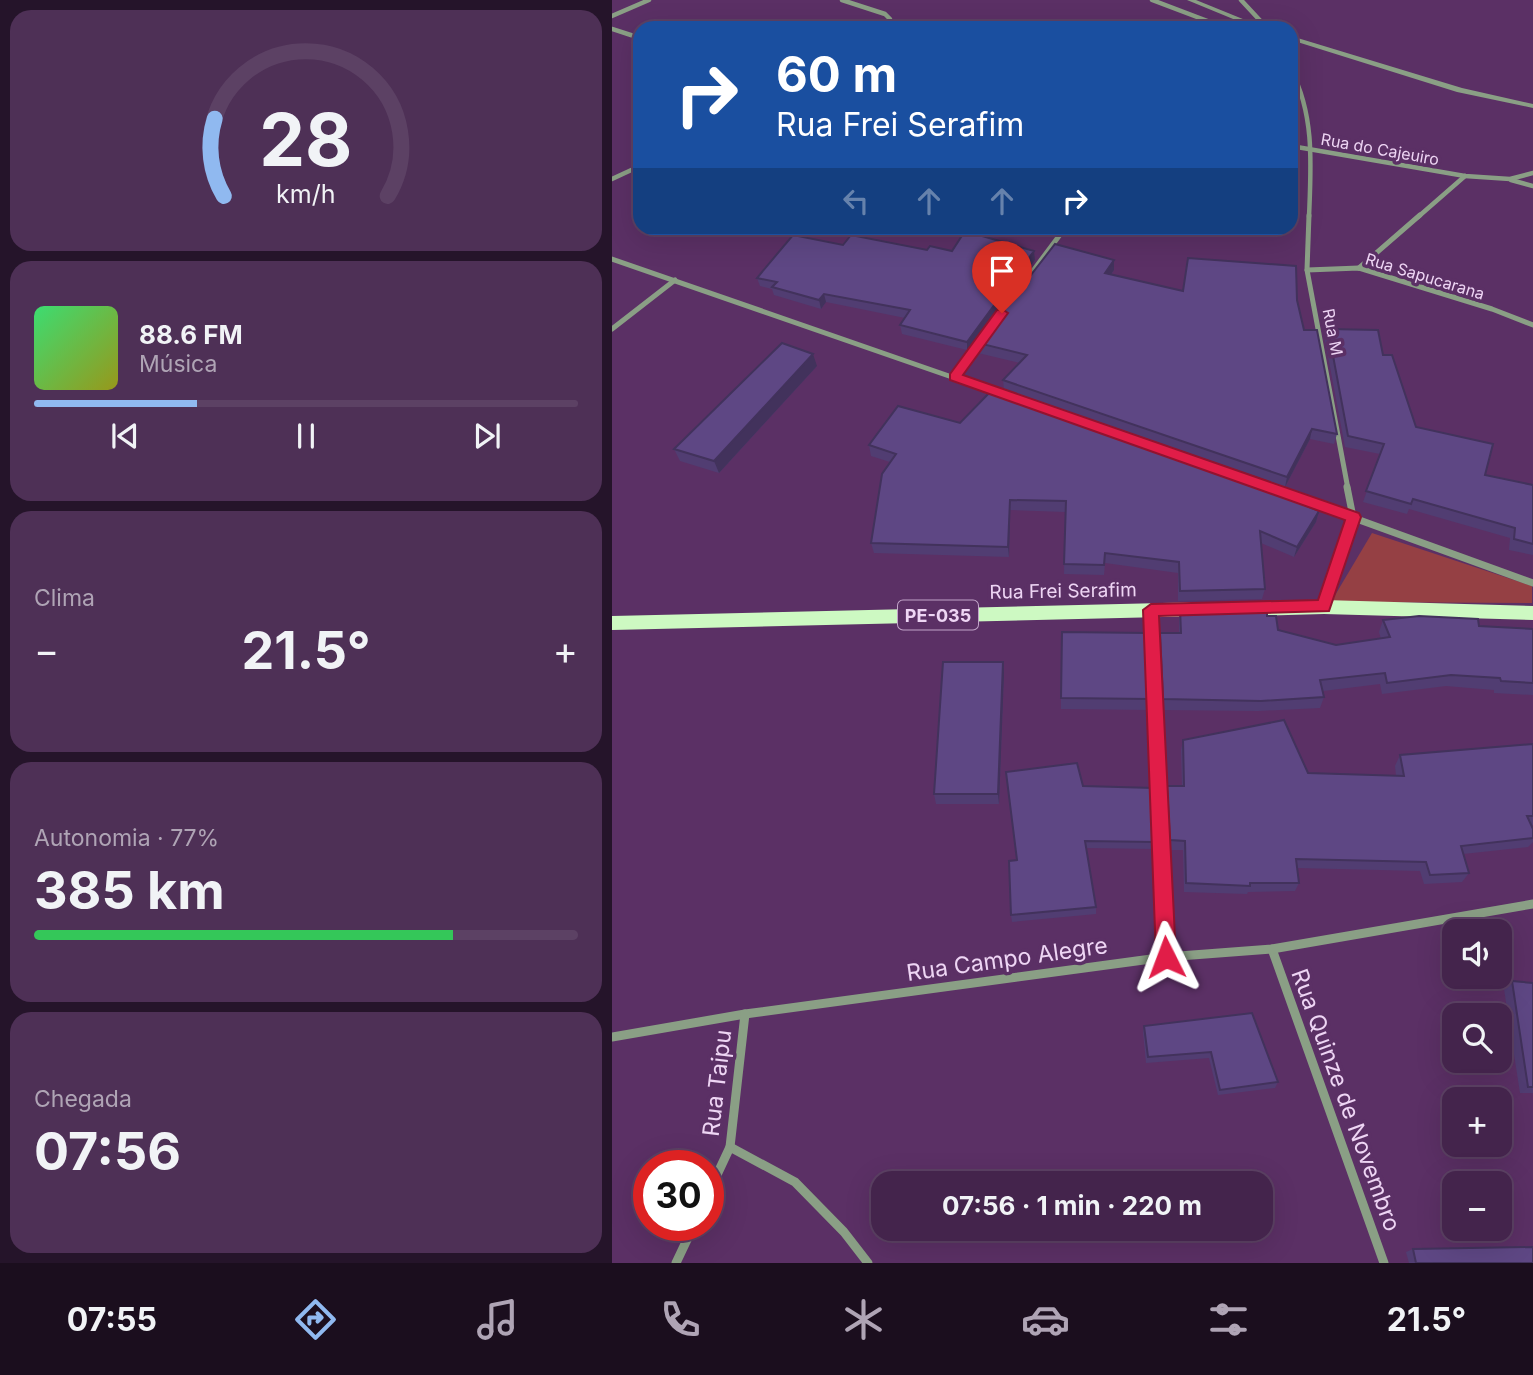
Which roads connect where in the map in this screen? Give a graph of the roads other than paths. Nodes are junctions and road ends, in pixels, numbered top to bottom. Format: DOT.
graph roads {
  1 [pos="649,0"];
  2 [pos="842,0"];
  3 [pos="1152,0"];
  4 [pos="1190,0"];
  5 [pos="1241,0"];
  6 [pos="612,16"];
  7 [pos="890,21"];
  8 [pos="1208,21"];
  9 [pos="1243,21"];
  10 [pos="1260,21"];
  11 [pos="612,29"];
  12 [pos="633,36"];
  13 [pos="1298,40"];
  14 [pos="1298,83"];
  15 [pos="1532,106"];
  16 [pos="1298,147"];
  17 [pos="1312,150"];
  18 [pos="633,169"];
  19 [pos="1532,173"];
  20 [pos="1465,176"];
  21 [pos="612,179"];
  22 [pos="1510,179"];
  23 [pos="1532,186"];
  24 [pos="1060,235"];
  25 [pos="612,259"];
  26 [pos="1359,268"];
  27 [pos="1307,270"];
  28 [pos="675,280"];
  29 [pos="1010,302"];
  30 [pos="1532,325"];
  31 [pos="612,329"];
  32 [pos="986,334"];
  33 [pos="954,377"];
  34 [pos="1006,395"];
  35 [pos="1263,485"];
  36 [pos="1353,517"];
  37 [pos="1532,583"];
  38 [pos="1324,607"];
  39 [pos="1151,610"];
  40 [pos="1532,613"];
  41 [pos="612,623"];
  42 [pos="1532,904"];
  43 [pos="1272,949"];
  44 [pos="1166,957"];
  45 [pos="745,1014"];
  46 [pos="612,1037"];
  47 [pos="730,1147"];
  48 [pos="724,1160"];
  49 [pos="686,1241"];
  50 [pos="676,1263"];
  51 [pos="868,1263"];
  52 [pos="1384,1263"];
  1 -- 6 [label="street"];
  2 -- 7 [label="street"];
  3 -- 8 [label="street"];
  4 -- 9 [label="street"];
  5 -- 10 [label="street"];
  11 -- 12 [label="street"];
  13 -- 15 [label="street"];
  14 -- 17 [label="street, Rua M"];
  16 -- 17 [label="street, Rua do Cajeuiro"];
  17 -- 20 [label="street, Rua do Cajeuiro"];
  17 -- 27 [label="street, Rua M"];
  18 -- 21 [label="street"];
  19 -- 22 [label="street"];
  20 -- 22 [label="street, Rua do Cajeuiro"];
  20 -- 26 [label="street"];
  22 -- 23 [label="street"];
  24 -- 29 [label="street"];
  25 -- 28 [label="street"];
  26 -- 27 [label="street, Rua Sapucarana"];
  26 -- 30 [label="street, Rua Sapucarana"];
  27 -- 36 [label="street, Rua M"];
  28 -- 31 [label="street"];
  28 -- 33 [label="street"];
  32 -- 33 [label="street"];
  33 -- 34 [label="street"];
  35 -- 36 [label="street"];
  36 -- 37 [label="street"];
  36 -- 38 [label="street"];
  38 -- 39 [label="main road, Rua Frei Serafim / PE-035"];
  38 -- 40 [label="main road, PE-035"];
  39 -- 41 [label="main road, Rua Frei Serafim / PE-035"];
  39 -- 44 [label="street"];
  42 -- 43 [label="street, Rua Campo Alegre"];
  43 -- 44 [label="street, Rua Campo Alegre"];
  43 -- 52 [label="street, Rua Quinze de Novembro"];
  44 -- 45 [label="street, Rua Campo Alegre"];
  45 -- 46 [label="street, Rua Campo Alegre"];
  45 -- 47 [label="street, Rua Taipu"];
  47 -- 48 [label="street, Rua Taipu"];
  47 -- 51 [label="street"];
  49 -- 50 [label="street"];
}
